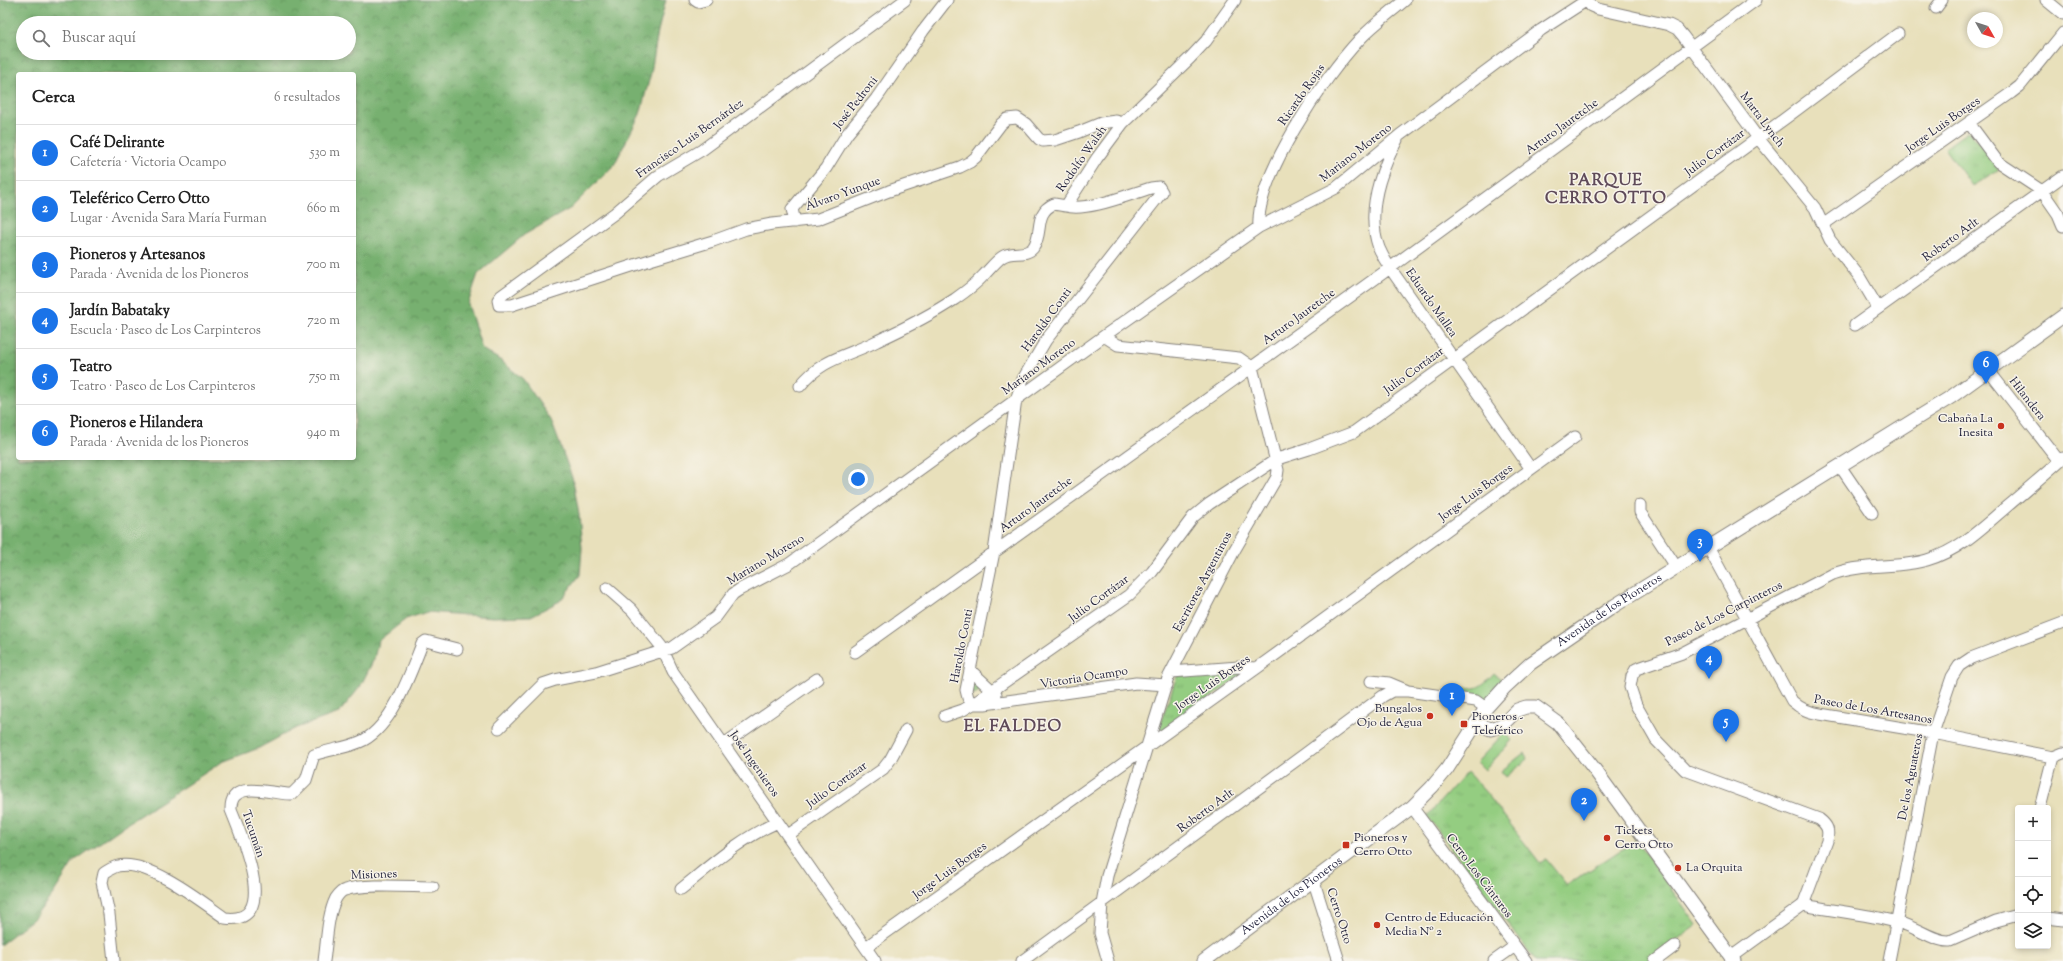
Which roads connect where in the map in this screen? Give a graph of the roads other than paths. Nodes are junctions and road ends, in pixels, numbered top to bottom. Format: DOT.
graph roads {
  1 [pos="905,0"];
  2 [pos="947,0"];
  3 [pos="1236,0"];
  4 [pos="1405,0"];
  5 [pos="1586,0"];
  6 [pos="1756,0"];
  7 [pos="2046,0"];
  8 [pos="2063,14"];
  9 [pos="2063,33"];
  10 [pos="1898,34"];
  11 [pos="1693,47"];
  12 [pos="1969,122"];
  13 [pos="1123,123"];
  14 [pos="1400,135"];
  15 [pos="1758,138"];
  16 [pos="2063,176"];
  17 [pos="2042,191"];
  18 [pos="1066,206"];
  19 [pos="795,222"];
  20 [pos="1824,224"];
  21 [pos="2063,226"];
  22 [pos="1259,227"];
  23 [pos="1390,268"];
  24 [pos="499,305"];
  25 [pos="1878,308"];
  26 [pos="2063,316"];
  27 [pos="1855,325"];
  28 [pos="1104,336"];
  29 [pos="1454,358"];
  30 [pos="1252,367"];
  31 [pos="1989,371"];
  32 [pos="800,386"];
  33 [pos="1016,400"];
  34 [pos="1575,437"];
  35 [pos="1277,459"];
  36 [pos="2061,460"];
  37 [pos="1840,466"];
  38 [pos="1531,469"];
  39 [pos="1640,505"];
  40 [pos="1872,513"];
  41 [pos="1709,549"];
  42 [pos="994,552"];
  43 [pos="1677,568"];
  44 [pos="606,588"];
  45 [pos="1748,617"];
  46 [pos="2063,623"];
  47 [pos="457,649"];
  48 [pos="663,652"];
  49 [pos="855,652"];
  50 [pos="1257,668"];
  51 [pos="970,670"];
  52 [pos="1171,672"];
  53 [pos="817,679"];
  54 [pos="1371,681"];
  55 [pos="1166,685"];
  56 [pos="992,690"];
  57 [pos="1408,691"];
  58 [pos="1004,702"];
  59 [pos="973,704"];
  60 [pos="1486,708"];
  61 [pos="945,716"];
  62 [pos="1476,723"];
  63 [pos="499,728"];
  64 [pos="906,730"];
  65 [pos="1933,733"];
  66 [pos="724,744"];
  67 [pos="1145,747"];
  68 [pos="2058,755"];
  69 [pos="2041,805"];
  70 [pos="1412,806"];
  71 [pos="778,822"];
  72 [pos="788,835"];
  73 [pos="1313,879"];
  74 [pos="433,887"];
  75 [pos="681,889"];
  76 [pos="1102,903"];
  77 [pos="1803,905"];
  78 [pos="2015,914"];
  79 [pos="2051,918"];
  80 [pos="2063,920"];
  81 [pos="1896,922"];
  82 [pos="1515,946"];
  83 [pos="1675,946"];
  84 [pos="866,948"];
  85 [pos="1732,959"];
  86 [pos="114,961"];
  87 [pos="324,961"];
  88 [pos="875,961"];
  89 [pos="1022,961"];
  90 [pos="1108,961"];
  91 [pos="1204,961"];
  92 [pos="1339,961"];
  93 [pos="1494,961"];
  94 [pos="1526,961"];
  95 [pos="1655,961"];
  96 [pos="1889,961"];
  1 -- 24 [label="street, Francisco Luis Bernárdez"];
  2 -- 19 [label="street, José Pedroni"];
  3 -- 13 [label="street, Rodolfo Walsh"];
  4 -- 22 [label="street, Ricardo Rojas"];
  5 -- 11 [label="street, Marta Lynch"];
  5 -- 14 [label="street, Mariano Moreno"];
  6 -- 11 [label="street, Arturo Jauretche"];
  7 -- 8 [label="street"];
  9 -- 12 [label="street, Jorge Luis Borges"];
  10 -- 15 [label="street, Julio Cortázar"];
  11 -- 15 [label="street, Marta Lynch"];
  11 -- 23 [label="street, Arturo Jauretche"];
  12 -- 17 [label="street"];
  12 -- 20 [label="street, Jorge Luis Borges"];
  13 -- 18 [label="street, Rodolfo Walsh"];
  13 -- 19 [label="street, Álvaro Yunque"];
  14 -- 22 [label="street, Mariano Moreno"];
  14 -- 23 [label="street, Eduardo Mallea"];
  15 -- 20 [label="street, Marta Lynch"];
  15 -- 29 [label="street, Julio Cortázar"];
  16 -- 17 [label="street, Roberto Arlt"];
  17 -- 21 [label="street"];
  17 -- 25 [label="street, Roberto Arlt"];
  18 -- 32 [label="street, Rodolfo Walsh"];
  18 -- 33 [label="street, Haroldo Conti"];
  19 -- 24 [label="street, Álvaro Yunque"];
  20 -- 25 [label="street, Marta Lynch"];
  22 -- 28 [label="street, Mariano Moreno"];
  23 -- 29 [label="street, Eduardo Mallea"];
  23 -- 30 [label="street, Arturo Jauretche"];
  25 -- 27 [label="street, Roberto Arlt"];
  26 -- 31 [label="main road, Avenida de los Pioneros"];
  28 -- 30 [label="street"];
  28 -- 33 [label="street, Mariano Moreno"];
  29 -- 35 [label="street, Julio Cortázar"];
  29 -- 38 [label="street, Eduardo Mallea"];
  30 -- 35 [label="street, Escritores Argentinos"];
  30 -- 42 [label="street, Arturo Jauretche"];
  31 -- 36 [label="street, Hilandera"];
  31 -- 37 [label="main road, Avenida de los Pioneros"];
  33 -- 42 [label="street, Haroldo Conti"];
  33 -- 48 [label="street, Mariano Moreno"];
  34 -- 38 [label="street, Jorge Luis Borges"];
  35 -- 52 [label="street, Escritores Argentinos"];
  35 -- 56 [label="street, Julio Cortázar"];
  36 -- 45 [label="street, Paseo de Los Carpinteros"];
  37 -- 40 [label="street"];
  37 -- 41 [label="main road, Avenida de los Pioneros"];
  38 -- 50 [label="street, Jorge Luis Borges"];
  39 -- 43 [label="street"];
  41 -- 43 [label="main road, Avenida de los Pioneros"];
  41 -- 45 [label="street, Paseo de Los Artesanos"];
  42 -- 49 [label="street, Arturo Jauretche"];
  42 -- 51 [label="street, Haroldo Conti"];
  43 -- 60 [label="main road, Avenida de los Pioneros"];
  44 -- 48 [label="street, José Ingenieros"];
  45 -- 65 [label="street, Paseo de Los Artesanos"];
  45 -- 77 [label="street, Paseo de Los Carpinteros"];
  46 -- 65 [label="street, De los Aguateros"];
  47 -- 86 [label="street, Tucumán"];
  48 -- 63 [label="street, Mariano Moreno"];
  48 -- 66 [label="street, José Ingenieros"];
  50 -- 52 [label="street"];
  50 -- 67 [label="street, Jorge Luis Borges"];
  51 -- 56 [label="street"];
  51 -- 59 [label="street, Haroldo Conti"];
  52 -- 55 [label="street, Escritores Argentinos"];
  53 -- 66 [label="street"];
  54 -- 57 [label="street"];
  55 -- 58 [label="street, Victoria Ocampo"];
  55 -- 67 [label="street, Escritores Argentinos"];
  56 -- 58 [label="street"];
  56 -- 59 [label="street, Julio Cortázar"];
  57 -- 60 [label="street"];
  57 -- 76 [label="street, Roberto Arlt"];
  58 -- 59 [label="street, Victoria Ocampo"];
  59 -- 61 [label="street, Julio Cortázar"];
  60 -- 62 [label="main road, Avenida de los Pioneros"];
  62 -- 70 [label="main road, Avenida de los Pioneros"];
  62 -- 85 [label="main road"];
  64 -- 72 [label="street, Julio Cortázar"];
  65 -- 68 [label="street, Paseo de Los Artesanos"];
  65 -- 81 [label="street, De los Aguateros"];
  66 -- 71 [label="street, José Ingenieros"];
  67 -- 76 [label="street, Escritores Argentinos"];
  67 -- 84 [label="street, Jorge Luis Borges"];
  68 -- 69 [label="street"];
  70 -- 73 [label="main road, Avenida de los Pioneros"];
  70 -- 82 [label="street, Cerro Los Cántaros"];
  71 -- 72 [label="street, José Ingenieros"];
  71 -- 75 [label="street"];
  72 -- 84 [label="street, José Ingenieros"];
  73 -- 91 [label="main road, Avenida de los Pioneros"];
  73 -- 92 [label="street, Cerro Otto"];
  74 -- 87 [label="street, Misiones"];
  76 -- 89 [label="street, Roberto Arlt"];
  76 -- 90 [label="street, Escritores Argentinos"];
  77 -- 81 [label="street"];
  77 -- 85 [label="street"];
  78 -- 81 [label="street"];
  79 -- 80 [label="street"];
  81 -- 96 [label="street, De los Aguateros"];
  82 -- 93 [label="street"];
  82 -- 94 [label="street, Cerro Los Cántaros"];
  83 -- 95 [label="street"];
  84 -- 88 [label="street, José Ingenieros"];
}
